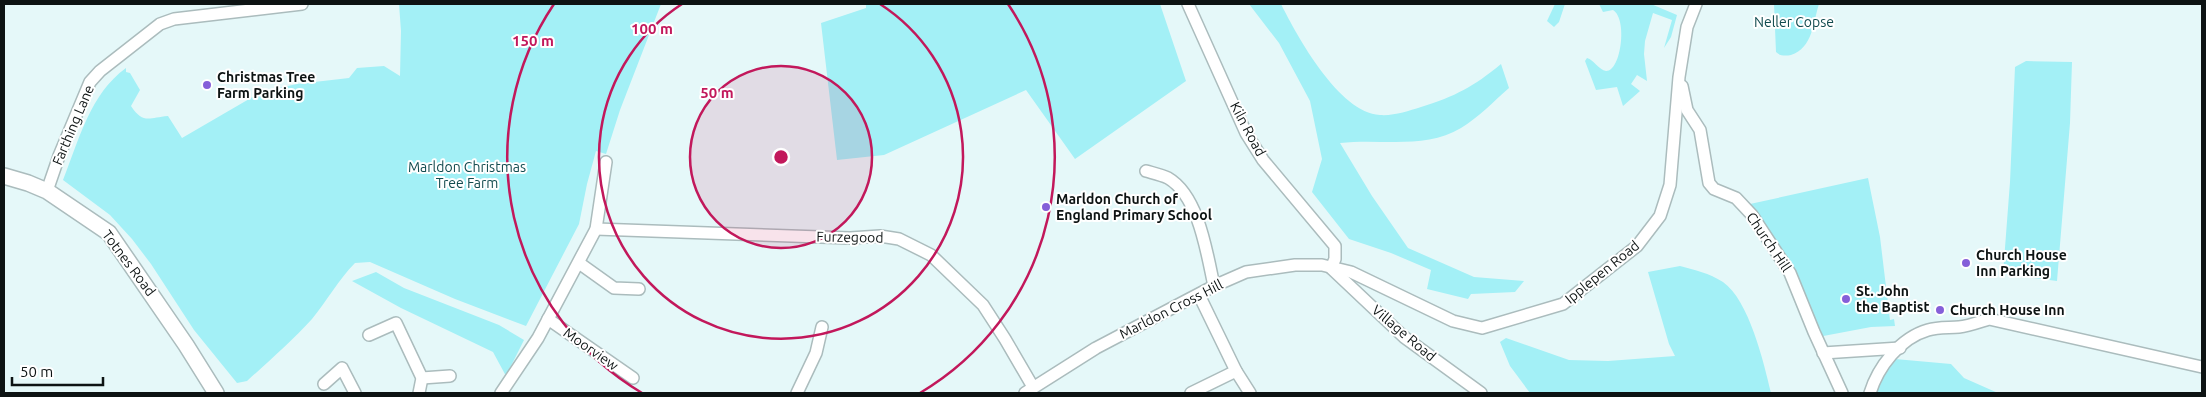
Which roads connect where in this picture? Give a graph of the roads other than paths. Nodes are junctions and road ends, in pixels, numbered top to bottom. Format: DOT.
graph roads {
  1 [pos="302,4"];
  2 [pos="1188,4"];
  3 [pos="1696,4"];
  4 [pos="1679,77"];
  5 [pos="606,162"];
  6 [pos="1146,171"];
  7 [pos="4,176"];
  8 [pos="47,191"];
  9 [pos="596,230"];
  10 [pos="578,263"];
  11 [pos="1331,268"];
  12 [pos="1214,286"];
  13 [pos="639,289"];
  14 [pos="1199,295"];
  15 [pos="548,319"];
  16 [pos="822,327"];
  17 [pos="369,335"];
  18 [pos="1900,348"];
  19 [pos="1823,353"];
  20 [pos="2202,367"];
  21 [pos="1236,371"];
  22 [pos="450,376"];
  23 [pos="422,378"];
  24 [pos="633,378"];
  25 [pos="324,384"];
  26 [pos="1029,390"];
  27 [pos="216,393"];
  28 [pos="355,393"];
  29 [pos="419,393"];
  30 [pos="501,393"];
  31 [pos="797,393"];
  32 [pos="1191,393"];
  33 [pos="1250,393"];
  34 [pos="1481,393"];
  35 [pos="1842,393"];
  36 [pos="1870,393"];
  1 -- 8 [label="street, Farthing Lane"];
  2 -- 11 [label="street, Kiln Road"];
  3 -- 4 [label="street, Ipplepen Road"];
  4 -- 11 [label="street, Ipplepen Road"];
  4 -- 19 [label="street, Church Hill"];
  5 -- 9 [label="street"];
  6 -- 12 [label="street"];
  7 -- 8 [label="street, Totnes Road"];
  8 -- 27 [label="street, Totnes Road"];
  9 -- 10 [label="street, Moorview"];
  9 -- 26 [label="street, Furzegood"];
  10 -- 13 [label="street"];
  10 -- 15 [label="street, Moorview"];
  11 -- 12 [label="street, Marldon Cross Hill"];
  11 -- 34 [label="street, Village Road"];
  12 -- 14 [label="street, Marldon Cross Hill"];
  14 -- 21 [label="street"];
  14 -- 26 [label="street, Marldon Cross Hill"];
  15 -- 24 [label="street, Moorview"];
  15 -- 30 [label="street, Moorview"];
  16 -- 31 [label="street"];
  17 -- 23 [label="street"];
  18 -- 19 [label="street"];
  18 -- 20 [label="street"];
  18 -- 36 [label="street"];
  19 -- 35 [label="street, Church Hill"];
  21 -- 32 [label="street"];
  21 -- 33 [label="street"];
  22 -- 23 [label="street"];
  23 -- 29 [label="street"];
  25 -- 28 [label="street"];
}
